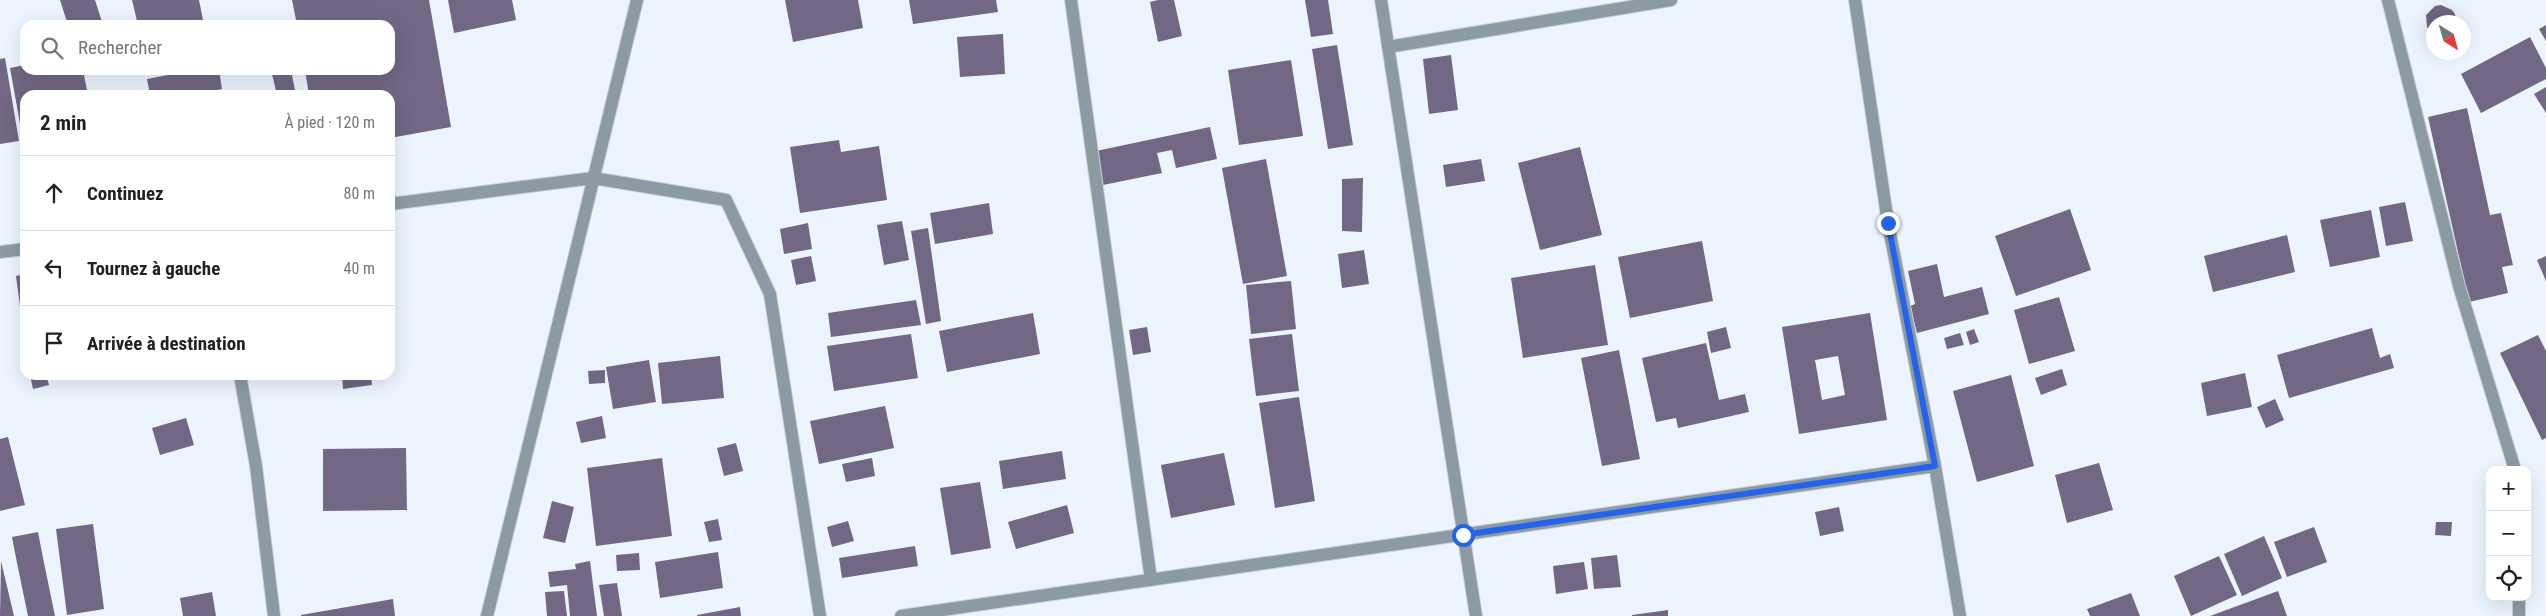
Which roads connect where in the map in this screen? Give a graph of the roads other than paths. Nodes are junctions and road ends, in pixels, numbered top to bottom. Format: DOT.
graph roads {
  1 [pos="637,0"];
  2 [pos="1071,0"];
  3 [pos="1381,0"];
  4 [pos="1671,0"];
  5 [pos="1855,0"];
  6 [pos="2388,0"];
  7 [pos="1388,47"];
  8 [pos="593,178"];
  9 [pos="395,203"];
  10 [pos="20,250"];
  11 [pos="0,252"];
  12 [pos="241,380"];
  13 [pos="1935,466"];
  14 [pos="2514,466"];
  15 [pos="1463,535"];
  16 [pos="1151,580"];
  17 [pos="2519,601"];
  18 [pos="274,616"];
  19 [pos="488,616"];
  20 [pos="820,616"];
  21 [pos="901,616"];
  22 [pos="1476,616"];
  23 [pos="1960,616"];
  24 [pos="2519,616"];
  1 -- 8 [label="street"];
  2 -- 16 [label="street"];
  3 -- 7 [label="street"];
  4 -- 7 [label="street"];
  5 -- 13 [label="street"];
  6 -- 14 [label="street"];
  7 -- 15 [label="street"];
  8 -- 9 [label="street"];
  8 -- 19 [label="street"];
  8 -- 20 [label="street"];
  10 -- 11 [label="street"];
  12 -- 18 [label="street"];
  13 -- 15 [label="street"];
  13 -- 23 [label="street"];
  15 -- 16 [label="street"];
  15 -- 22 [label="street"];
  16 -- 21 [label="street"];
  17 -- 24 [label="street"];
}
